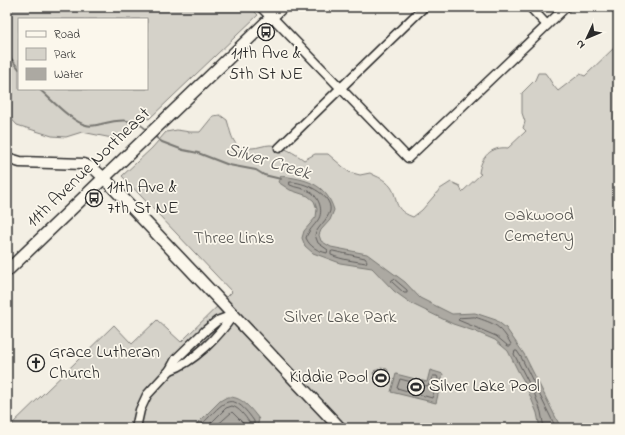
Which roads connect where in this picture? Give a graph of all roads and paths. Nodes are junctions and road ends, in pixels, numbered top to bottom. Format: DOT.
graph roads {
  1 [pos="262,7"];
  2 [pos="282,7"];
  3 [pos="424,7"];
  4 [pos="530,7"];
  5 [pos="566,7"];
  6 [pos="272,17"];
  7 [pos="547,25"];
  8 [pos="340,88"];
  9 [pos="279,148"];
  10 [pos="7,158"];
  11 [pos="104,178"];
  12 [pos="7,271"];
  13 [pos="234,315"];
  14 [pos="170,370"];
  15 [pos="136,428"];
  16 [pos="340,428"];
  1 -- 6 [label="street"];
  2 -- 6 [label="main road, 11th Avenue Northeast"];
  3 -- 8 [label="street"];
  4 -- 7 [label="street"];
  5 -- 7 [label="street"];
  6 -- 8 [label="street"];
  6 -- 11 [label="main road, 11th Avenue Northeast"];
  7 -- 8 [label="street"];
  8 -- 9 [label="street"];
  10 -- 11 [label="street"];
  11 -- 12 [label="main road, 11th Avenue Northeast"];
  11 -- 13 [label="main road"];
  13 -- 14 [label="street"];
  13 -- 14 [label="street"];
  13 -- 16 [label="main road"];
  14 -- 15 [label="street"];
}
